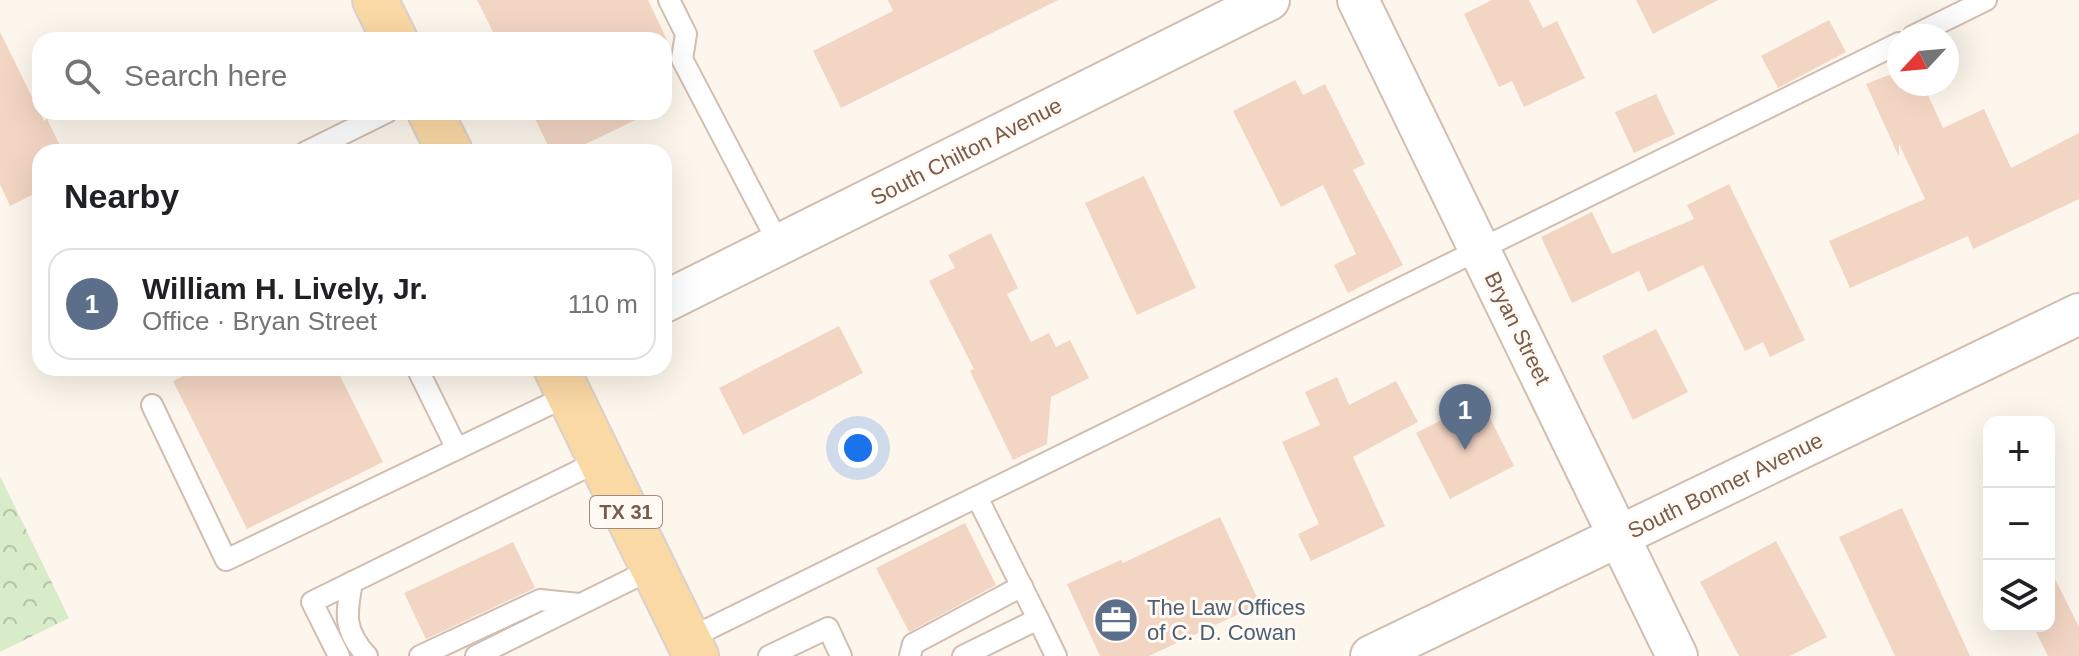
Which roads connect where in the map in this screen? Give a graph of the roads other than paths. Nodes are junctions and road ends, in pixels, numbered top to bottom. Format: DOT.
graph roads {
  1 [pos="375,0"];
  2 [pos="669,0"];
  3 [pos="1269,0"];
  4 [pos="1358,0"];
  5 [pos="1986,0"];
  6 [pos="1937,24"];
  7 [pos="391,32"];
  8 [pos="1887,49"];
  9 [pos="374,120"];
  10 [pos="434,120"];
  11 [pos="335,144"];
  12 [pos="446,144"];
  13 [pos="779,244"];
  14 [pos="1480,250"];
  15 [pos="672,298"];
  16 [pos="2079,314"];
  17 [pos="421,376"];
  18 [pos="562,381"];
  19 [pos="152,405"];
  20 [pos="457,449"];
  21 [pos="601,460"];
  22 [pos="977,497"];
  23 [pos="1618,537"];
  24 [pos="654,568"];
  25 [pos="352,582"];
  26 [pos="1022,586"];
  27 [pos="580,604"];
  28 [pos="1038,619"];
  29 [pos="692,648"];
  30 [pos="339,656"];
  31 [pos="367,656"];
  32 [pos="420,656"];
  33 [pos="476,656"];
  34 [pos="769,656"];
  35 [pos="841,656"];
  36 [pos="910,656"];
  37 [pos="963,656"];
  38 [pos="1056,656"];
  39 [pos="1371,656"];
  40 [pos="1677,656"];
  1 -- 7 [label="main road"];
  2 -- 13 [label="lane"];
  3 -- 13 [label="street, South Chilton Avenue"];
  4 -- 14 [label="street, Bryan Street"];
  5 -- 6 [label="lane"];
  8 -- 14 [label="lane"];
  9 -- 11 [label="lane"];
  10 -- 12 [label="main road"];
  13 -- 15 [label="street, South Chilton Avenue"];
  14 -- 22 [label="lane"];
  14 -- 23 [label="street, Bryan Street"];
  16 -- 23 [label="street, South Bonner Avenue"];
  17 -- 20 [label="lane"];
  18 -- 20 [label="lane"];
  18 -- 21 [label="main road, TX 31"];
  19 -- 20 [label="lane"];
  21 -- 24 [label="main road, TX 31"];
  21 -- 25 [label="lane"];
  22 -- 26 [label="lane"];
  22 -- 29 [label="lane"];
  23 -- 39 [label="street, South Bonner Avenue"];
  23 -- 40 [label="street, Bryan Street"];
  24 -- 27 [label="lane"];
  24 -- 29 [label="main road, TX 31"];
  25 -- 30 [label="lane"];
  25 -- 31 [label="lane"];
  26 -- 28 [label="lane"];
  26 -- 36 [label="lane"];
  27 -- 32 [label="lane"];
  27 -- 33 [label="lane"];
  28 -- 37 [label="lane"];
  28 -- 38 [label="lane"];
  34 -- 35 [label="lane"];
}
